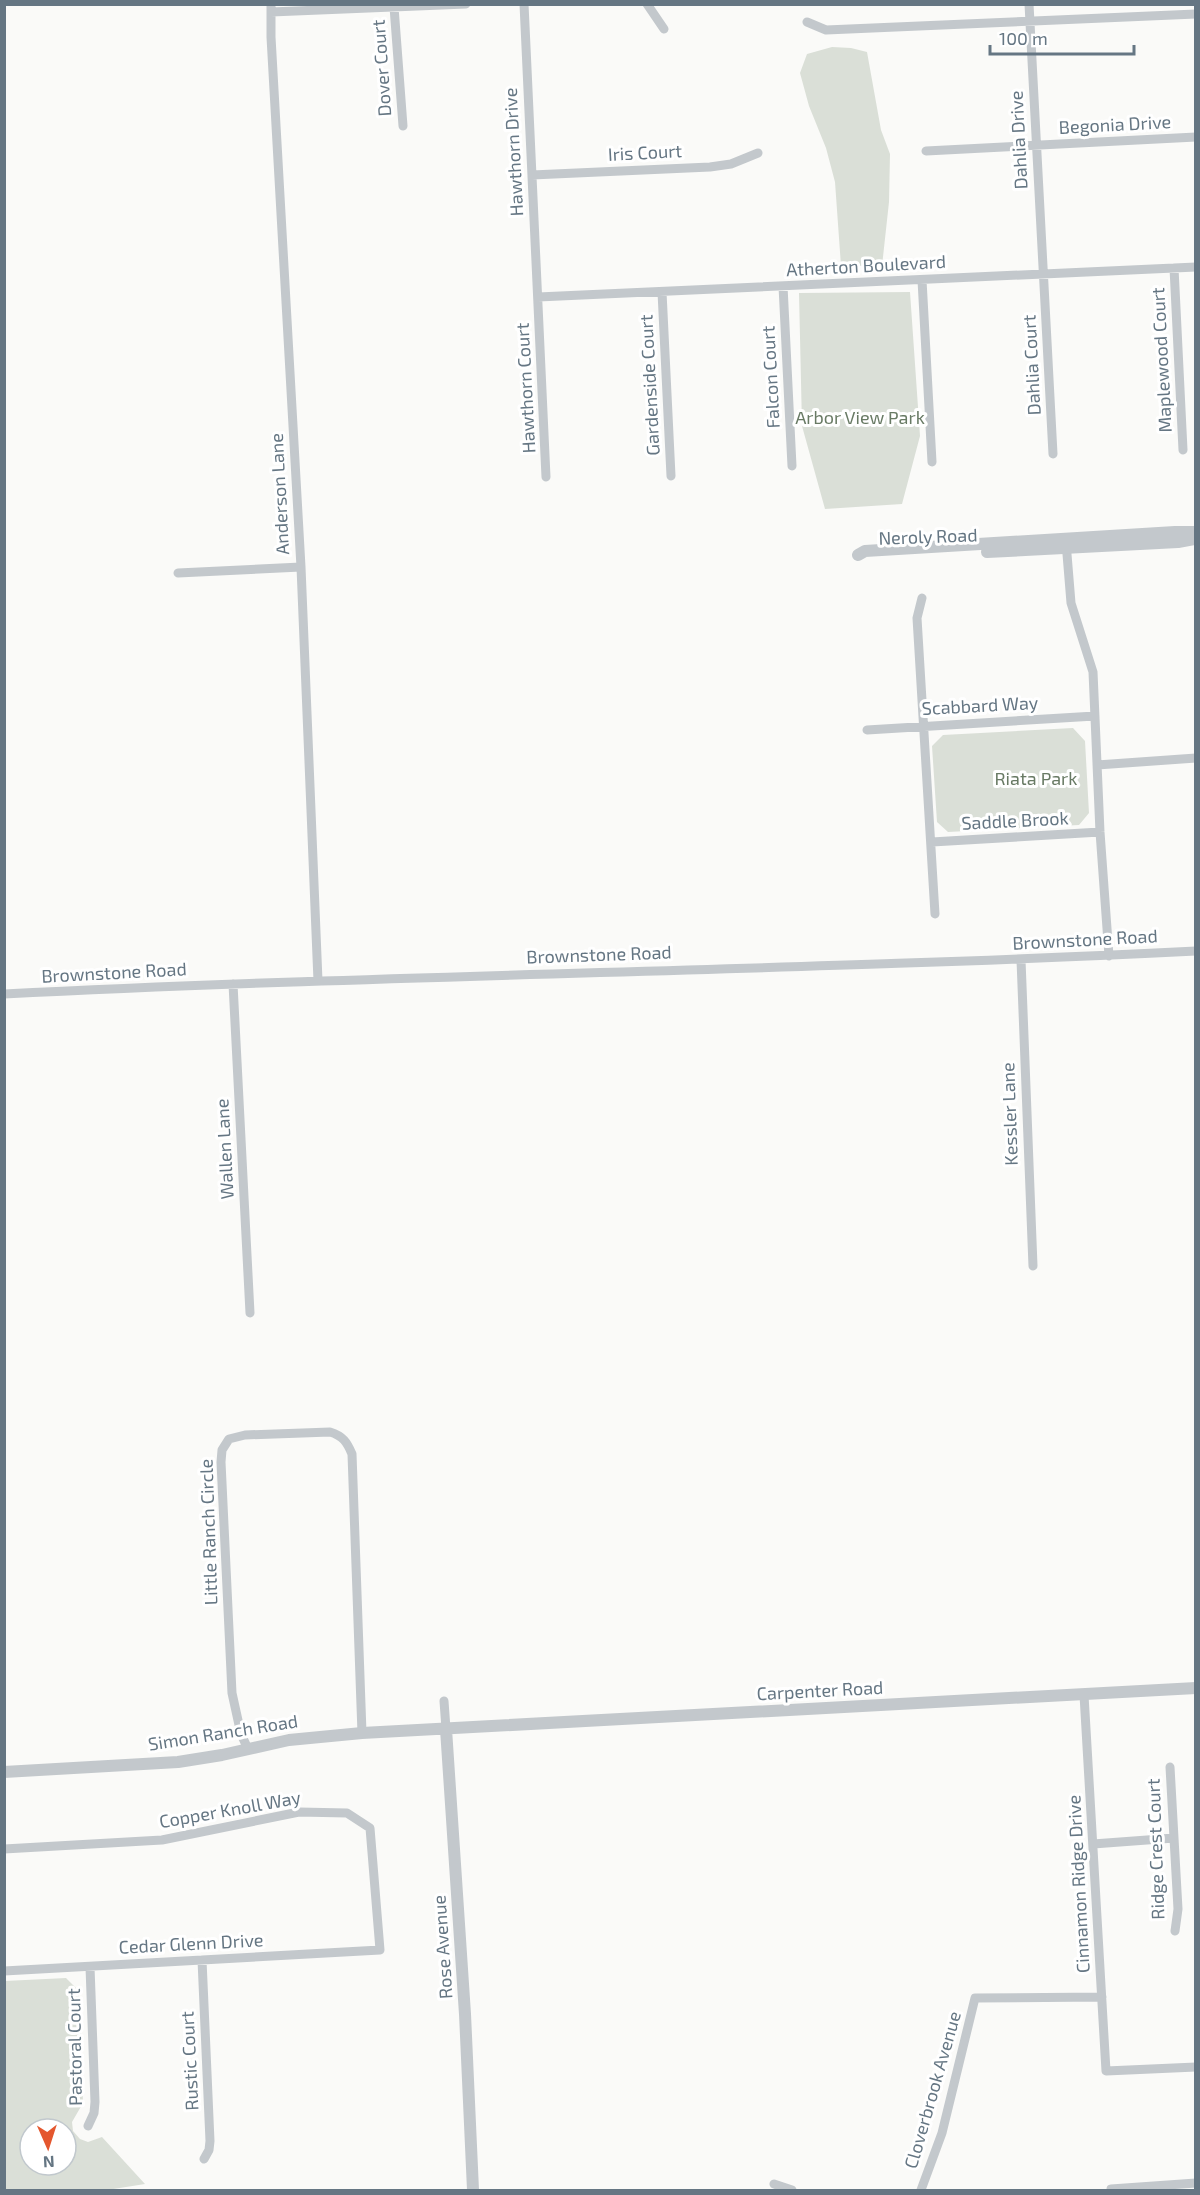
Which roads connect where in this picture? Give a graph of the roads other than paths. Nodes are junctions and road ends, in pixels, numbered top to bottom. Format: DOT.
graph roads {
  1 [pos="466,4"];
  2 [pos="524,4"];
  3 [pos="646,4"];
  4 [pos="1029,4"];
  5 [pos="394,7"];
  6 [pos="271,8"];
  7 [pos="1196,14"];
  8 [pos="807,22"];
  9 [pos="1030,22"];
  10 [pos="664,29"];
  11 [pos="403,126"];
  12 [pos="1196,137"];
  13 [pos="1036,146"];
  14 [pos="926,151"];
  15 [pos="758,153"];
  16 [pos="532,175"];
  17 [pos="1196,267"];
  18 [pos="1174,268"];
  19 [pos="1043,274"];
  20 [pos="922,280"];
  21 [pos="783,286"];
  22 [pos="662,292"];
  23 [pos="538,297"];
  24 [pos="1183,450"];
  25 [pos="1053,454"];
  26 [pos="932,462"];
  27 [pos="792,465"];
  28 [pos="671,476"];
  29 [pos="546,477"];
  30 [pos="1196,532"];
  31 [pos="1196,539"];
  32 [pos="1066,544"];
  33 [pos="301,567"];
  34 [pos="178,573"];
  35 [pos="922,598"];
  36 [pos="1095,716"];
  37 [pos="924,726"];
  38 [pos="867,730"];
  39 [pos="1196,758"];
  40 [pos="1097,765"];
  41 [pos="1100,832"];
  42 [pos="932,842"];
  43 [pos="935,914"];
  44 [pos="1196,951"];
  45 [pos="1109,956"];
  46 [pos="1021,960"];
  47 [pos="318,981"];
  48 [pos="233,984"];
  49 [pos="4,994"];
  50 [pos="1033,1266"];
  51 [pos="250,1313"];
  52 [pos="1196,1688"];
  53 [pos="1084,1695"];
  54 [pos="444,1701"];
  55 [pos="446,1729"];
  56 [pos="362,1733"];
  57 [pos="248,1749"];
  58 [pos="1170,1767"];
  59 [pos="4,1772"];
  60 [pos="1174,1838"];
  61 [pos="1094,1844"];
  62 [pos="4,1849"];
  63 [pos="1175,1931"];
  64 [pos="380,1950"];
  65 [pos="202,1960"];
  66 [pos="90,1966"];
  67 [pos="4,1971"];
  68 [pos="1102,1997"];
  69 [pos="1196,2067"];
  70 [pos="88,2126"];
  71 [pos="204,2159"];
  72 [pos="1196,2183"];
  73 [pos="774,2184"];
  74 [pos="472,2190"];
  75 [pos="792,2190"];
  76 [pos="921,2190"];
  77 [pos="1111,2190"];
  1 -- 5 [label="street"];
  2 -- 16 [label="street, Hawthorn Drive"];
  3 -- 10 [label="street"];
  4 -- 9 [label="street, Dahlia Drive"];
  5 -- 6 [label="street"];
  5 -- 11 [label="street, Dover Court"];
  6 -- 33 [label="street, Anderson Lane"];
  7 -- 9 [label="street"];
  8 -- 9 [label="street"];
  9 -- 13 [label="street, Dahlia Drive"];
  12 -- 13 [label="street, Begonia Drive"];
  13 -- 14 [label="street, Begonia Drive"];
  13 -- 19 [label="street, Dahlia Drive"];
  15 -- 16 [label="street, Iris Court"];
  16 -- 23 [label="street, Hawthorn Drive"];
  17 -- 18 [label="street, Atherton Boulevard"];
  18 -- 19 [label="street, Atherton Boulevard"];
  18 -- 24 [label="street, Maplewood Court"];
  19 -- 20 [label="street, Atherton Boulevard"];
  19 -- 25 [label="street, Dahlia Court"];
  20 -- 21 [label="street, Atherton Boulevard"];
  20 -- 26 [label="street"];
  21 -- 22 [label="street, Atherton Boulevard"];
  21 -- 27 [label="street, Falcon Court"];
  22 -- 23 [label="street, Atherton Boulevard"];
  22 -- 28 [label="street, Gardenside Court"];
  23 -- 29 [label="street, Hawthorn Court"];
  30 -- 32 [label="street, Neroly Road"];
  31 -- 32 [label="street, Neroly Road"];
  32 -- 32 [label="street, Neroly Road"];
  32 -- 36 [label="street"];
  33 -- 34 [label="street"];
  33 -- 47 [label="street, Anderson Lane"];
  35 -- 37 [label="street"];
  36 -- 37 [label="street, Scabbard Way"];
  36 -- 40 [label="street"];
  37 -- 38 [label="street, Scabbard Way"];
  37 -- 42 [label="street"];
  39 -- 40 [label="street"];
  40 -- 41 [label="street"];
  41 -- 42 [label="street, Saddle Brook"];
  41 -- 45 [label="street"];
  42 -- 43 [label="street"];
  44 -- 45 [label="street, Brownstone Road"];
  45 -- 46 [label="street, Brownstone Road"];
  46 -- 47 [label="street, Brownstone Road"];
  46 -- 50 [label="street, Kessler Lane"];
  47 -- 48 [label="street, Brownstone Road"];
  48 -- 49 [label="street, Brownstone Road"];
  48 -- 51 [label="street, Wallen Lane"];
  52 -- 53 [label="street, Carpenter Road"];
  53 -- 55 [label="street, Carpenter Road"];
  53 -- 61 [label="street, Cinnamon Ridge Drive"];
  54 -- 55 [label="street, Rose Avenue"];
  55 -- 56 [label="street, Simon Ranch Road"];
  55 -- 74 [label="street, Rose Avenue"];
  56 -- 57 [label="street, Simon Ranch Road"];
  56 -- 57 [label="street, Little Ranch Circle"];
  57 -- 59 [label="street, Simon Ranch Road"];
  58 -- 60 [label="street, Ridge Crest Court"];
  60 -- 61 [label="street"];
  60 -- 63 [label="street, Ridge Crest Court"];
  61 -- 68 [label="street, Cinnamon Ridge Drive"];
  62 -- 64 [label="street, Copper Knoll Way"];
  64 -- 65 [label="street, Cedar Glenn Drive"];
  65 -- 66 [label="street, Cedar Glenn Drive"];
  65 -- 71 [label="street, Rustic Court"];
  66 -- 67 [label="street, Cedar Glenn Drive"];
  66 -- 70 [label="street, Pastoral Court"];
  68 -- 69 [label="street, Cinnamon Ridge Drive"];
  68 -- 76 [label="street, Cloverbrook Avenue"];
  72 -- 77 [label="street"];
  73 -- 75 [label="street"];
}
